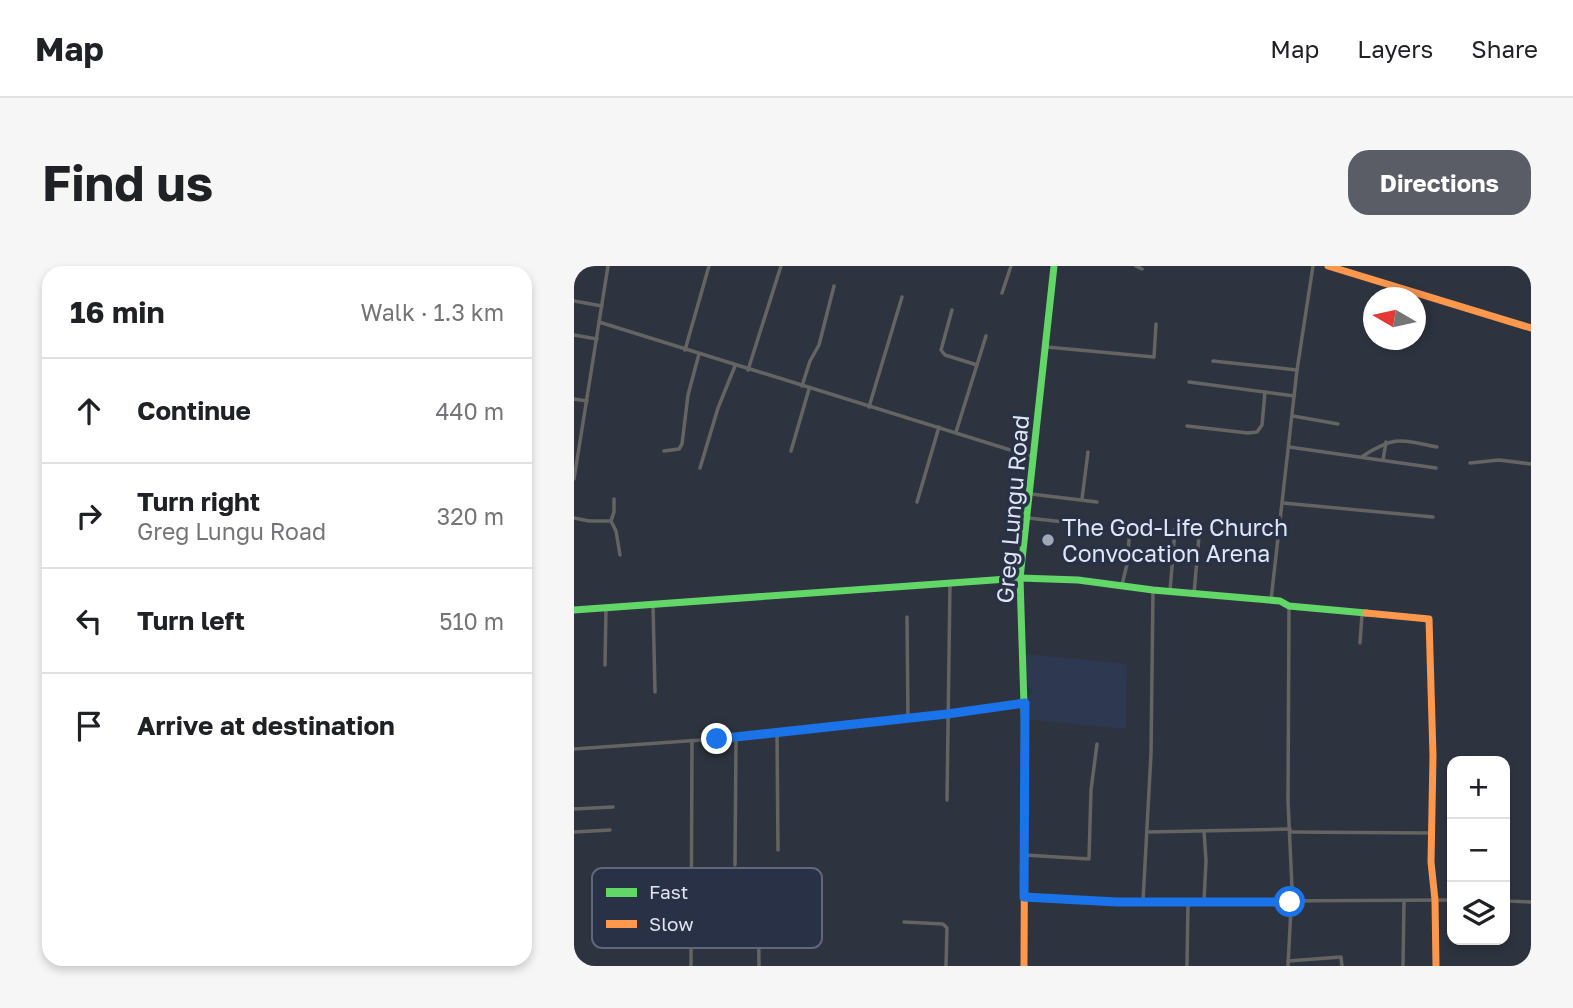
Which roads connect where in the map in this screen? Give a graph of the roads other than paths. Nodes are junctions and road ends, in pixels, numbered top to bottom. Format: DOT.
graph roads {
  1 [pos="608,266"];
  2 [pos="709,266"];
  3 [pos="780,266"];
  4 [pos="1011,266"];
  5 [pos="1054,266"];
  6 [pos="1136,266"];
  7 [pos="1313,266"];
  8 [pos="1328,266"];
  9 [pos="1142,269"];
  10 [pos="834,286"];
  11 [pos="1002,293"];
  12 [pos="902,297"];
  13 [pos="574,301"];
  14 [pos="602,306"];
  15 [pos="952,310"];
  16 [pos="599,323"];
  17 [pos="1156,324"];
  18 [pos="1531,328"];
  19 [pos="574,335"];
  20 [pos="986,336"];
  21 [pos="597,339"];
  22 [pos="1046,347"];
  23 [pos="685,350"];
  24 [pos="699,354"];
  25 [pos="1213,361"];
  26 [pos="977,365"];
  27 [pos="735,366"];
  28 [pos="748,370"];
  29 [pos="1297,370"];
  30 [pos="1188,382"];
  31 [pos="802,386"];
  32 [pos="809,389"];
  33 [pos="1265,392"];
  34 [pos="1294,396"];
  35 [pos="574,399"];
  36 [pos="587,401"];
  37 [pos="869,407"];
  38 [pos="1293,416"];
  39 [pos="1338,424"];
  40 [pos="1187,426"];
  41 [pos="939,427"];
  42 [pos="956,432"];
  43 [pos="1387,441"];
  44 [pos="1289,447"];
  45 [pos="1437,447"];
  46 [pos="664,451"];
  47 [pos="791,451"];
  48 [pos="1088,452"];
  49 [pos="576,455"];
  50 [pos="1363,456"];
  51 [pos="1035,457"];
  52 [pos="1384,460"];
  53 [pos="1470,463"];
  54 [pos="1531,464"];
  55 [pos="700,468"];
  56 [pos="1436,468"];
  57 [pos="574,479"];
  58 [pos="1031,494"];
  59 [pos="614,499"];
  60 [pos="1082,499"];
  61 [pos="917,502"];
  62 [pos="1097,502"];
  63 [pos="1283,503"];
  64 [pos="1433,517"];
  65 [pos="1028,518"];
  66 [pos="574,519"];
  67 [pos="611,521"];
  68 [pos="1091,524"];
  69 [pos="1130,528"];
  70 [pos="1175,529"];
  71 [pos="1199,536"];
  72 [pos="620,555"];
  73 [pos="1020,578"];
  74 [pos="950,583"];
  75 [pos="1122,585"];
  76 [pos="1153,590"];
  77 [pos="1170,591"];
  78 [pos="1194,594"];
  79 [pos="1271,600"];
  80 [pos="653,604"];
  81 [pos="1289,606"];
  82 [pos="606,607"];
  83 [pos="574,610"];
  84 [pos="1362,614"];
  85 [pos="907,617"];
  86 [pos="1360,643"];
  87 [pos="605,665"];
  88 [pos="655,692"];
  89 [pos="1025,703"];
  90 [pos="947,714"];
  91 [pos="908,719"];
  92 [pos="777,733"];
  93 [pos="736,737"];
  94 [pos="692,741"];
  95 [pos="1097,744"];
  96 [pos="574,749"];
  97 [pos="947,800"];
  98 [pos="613,807"];
  99 [pos="574,809"];
  100 [pos="610,830"];
  101 [pos="1290,830"];
  102 [pos="1204,831"];
  103 [pos="574,832"];
  104 [pos="1148,832"];
  105 [pos="1430,833"];
  106 [pos="778,850"];
  107 [pos="1025,855"];
  108 [pos="735,866"];
  109 [pos="692,868"];
  110 [pos="1024,897"];
  111 [pos="1435,900"];
  112 [pos="1447,900"];
  113 [pos="1143,901"];
  114 [pos="1204,901"];
  115 [pos="1404,901"];
  116 [pos="1510,901"];
  117 [pos="1188,902"];
  118 [pos="1290,902"];
  119 [pos="1531,902"];
  120 [pos="904,922"];
  121 [pos="691,948"];
  122 [pos="759,948"];
  123 [pos="1288,964"];
  124 [pos="691,966"];
  125 [pos="759,966"];
  126 [pos="946,966"];
  127 [pos="1024,966"];
  128 [pos="1186,966"];
  129 [pos="1342,966"];
  130 [pos="1403,966"];
  131 [pos="1436,966"];
  1 -- 14 [label="street"];
  2 -- 23 [label="street"];
  3 -- 28 [label="street"];
  4 -- 11 [label="street"];
  5 -- 22 [label="street, Greg Lungu Road"];
  6 -- 9 [label="street"];
  7 -- 29 [label="street"];
  8 -- 18 [label="street"];
  10 -- 31 [label="street"];
  12 -- 37 [label="street"];
  13 -- 14 [label="street"];
  14 -- 16 [label="street"];
  15 -- 26 [label="street"];
  16 -- 21 [label="street"];
  16 -- 23 [label="street"];
  17 -- 22 [label="street"];
  19 -- 21 [label="street"];
  20 -- 26 [label="street"];
  21 -- 36 [label="street"];
  22 -- 51 [label="street, Greg Lungu Road"];
  23 -- 24 [label="street"];
  24 -- 27 [label="street"];
  24 -- 46 [label="street"];
  25 -- 29 [label="street"];
  26 -- 42 [label="street"];
  27 -- 28 [label="street"];
  27 -- 55 [label="street"];
  28 -- 31 [label="street"];
  29 -- 34 [label="street"];
  30 -- 33 [label="street"];
  31 -- 32 [label="street"];
  32 -- 37 [label="street"];
  32 -- 47 [label="street"];
  33 -- 34 [label="street"];
  33 -- 40 [label="street"];
  34 -- 38 [label="street"];
  35 -- 36 [label="street"];
  36 -- 49 [label="street"];
  37 -- 41 [label="street"];
  38 -- 39 [label="street"];
  38 -- 44 [label="street"];
  41 -- 42 [label="street"];
  41 -- 61 [label="street"];
  42 -- 51 [label="street"];
  43 -- 45 [label="street"];
  43 -- 50 [label="street"];
  43 -- 52 [label="street"];
  44 -- 50 [label="street"];
  44 -- 63 [label="street"];
  48 -- 60 [label="street"];
  49 -- 57 [label="street"];
  50 -- 52 [label="street"];
  51 -- 58 [label="street, Greg Lungu Road"];
  52 -- 56 [label="street"];
  53 -- 54 [label="street"];
  58 -- 60 [label="street"];
  58 -- 65 [label="street, Greg Lungu Road"];
  59 -- 67 [label="street"];
  60 -- 62 [label="street"];
  63 -- 64 [label="street"];
  63 -- 79 [label="street"];
  65 -- 68 [label="street"];
  65 -- 73 [label="street, Greg Lungu Road"];
  66 -- 67 [label="street"];
  67 -- 72 [label="street"];
  69 -- 75 [label="street"];
  70 -- 77 [label="street"];
  71 -- 78 [label="street"];
  73 -- 74 [label="street"];
  73 -- 75 [label="street"];
  73 -- 89 [label="street, Greg Lungu Road"];
  74 -- 80 [label="street"];
  74 -- 90 [label="street"];
  75 -- 76 [label="street"];
  76 -- 77 [label="street"];
  76 -- 104 [label="street"];
  77 -- 78 [label="street"];
  78 -- 79 [label="street"];
  79 -- 81 [label="street"];
  80 -- 82 [label="street"];
  80 -- 88 [label="street"];
  81 -- 84 [label="street"];
  81 -- 101 [label="street"];
  82 -- 83 [label="street"];
  82 -- 87 [label="street"];
  84 -- 86 [label="street"];
  84 -- 105 [label="street"];
  85 -- 91 [label="street"];
  89 -- 90 [label="street"];
  89 -- 107 [label="street, Greg Lungu Road"];
  90 -- 91 [label="street"];
  90 -- 97 [label="street"];
  91 -- 92 [label="street"];
  92 -- 93 [label="street"];
  92 -- 106 [label="street"];
  93 -- 94 [label="street"];
  93 -- 108 [label="street"];
  94 -- 96 [label="street"];
  94 -- 109 [label="street"];
  95 -- 107 [label="street"];
  98 -- 99 [label="street"];
  100 -- 103 [label="street"];
  101 -- 102 [label="street"];
  101 -- 105 [label="street"];
  101 -- 118 [label="street"];
  102 -- 104 [label="street"];
  102 -- 114 [label="street"];
  104 -- 113 [label="street"];
  105 -- 111 [label="street"];
  107 -- 110 [label="street, Greg Lungu Road"];
  110 -- 113 [label="street"];
  110 -- 127 [label="street, Greg Lungu Road"];
  111 -- 112 [label="street"];
  111 -- 115 [label="street"];
  111 -- 131 [label="street"];
  113 -- 117 [label="street"];
  114 -- 117 [label="street"];
  114 -- 118 [label="street"];
  115 -- 118 [label="street"];
  115 -- 130 [label="street"];
  116 -- 119 [label="street"];
  117 -- 128 [label="street"];
  118 -- 123 [label="street"];
  120 -- 126 [label="street"];
  121 -- 124 [label="street"];
  122 -- 125 [label="street"];
  123 -- 129 [label="street"];
}
